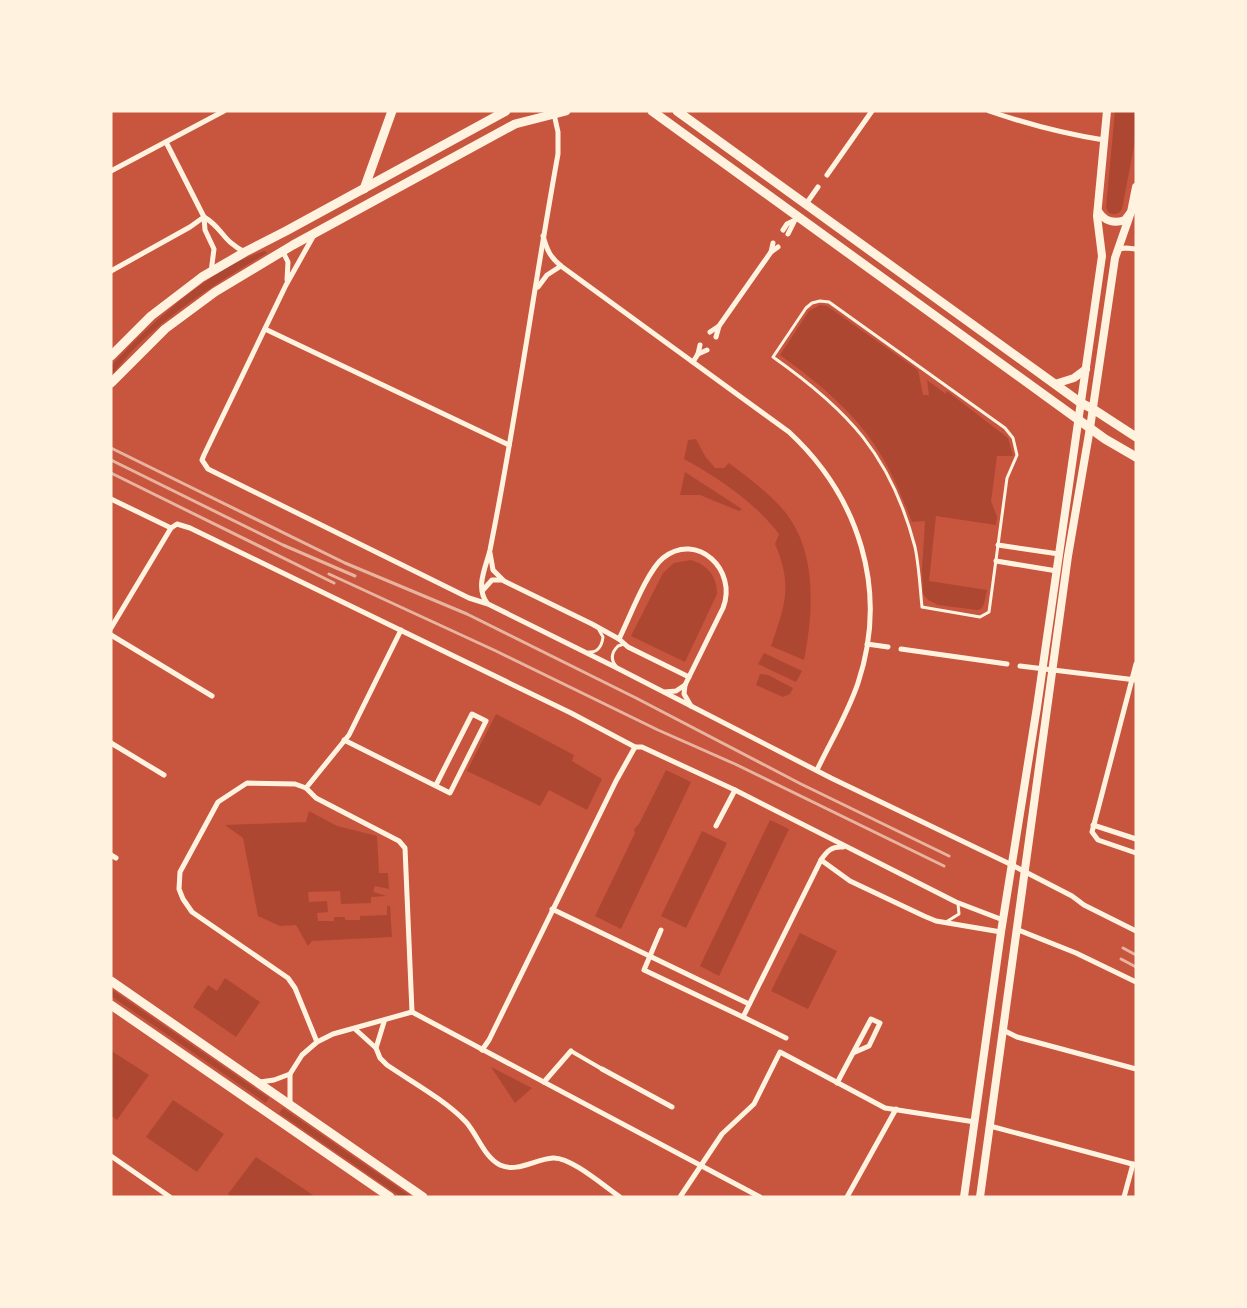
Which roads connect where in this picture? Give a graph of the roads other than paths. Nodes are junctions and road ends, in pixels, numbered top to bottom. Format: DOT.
graph roads {
  1 [pos="224,111"];
  2 [pos="506,111"];
  3 [pos="566,111"];
  4 [pos="652,111"];
  5 [pos="677,111"];
  6 [pos="872,111"];
  7 [pos="989,111"];
  8 [pos="1107,111"];
  9 [pos="553,112"];
  10 [pos="389,113"];
  11 [pos="1104,140"];
  12 [pos="165,142"];
  13 [pos="111,171"];
  14 [pos="827,175"];
  15 [pos="818,187"];
  16 [pos="364,189"];
  17 [pos="1136,194"];
  18 [pos="806,204"];
  19 [pos="1097,206"];
  20 [pos="1131,212"];
  21 [pos="204,217"];
  22 [pos="795,219"];
  23 [pos="786,232"];
  24 [pos="314,234"];
  25 [pos="543,236"];
  26 [pos="261,244"];
  27 [pos="776,245"];
  28 [pos="1118,249"];
  29 [pos="1136,249"];
  30 [pos="245,252"];
  31 [pos="283,252"];
  32 [pos="561,267"];
  33 [pos="111,271"];
  34 [pos="212,272"];
  35 [pos="286,285"];
  36 [pos="534,294"];
  37 [pos="719,326"];
  38 [pos="265,329"];
  39 [pos="710,332"];
  40 [pos="716,337"];
  41 [pos="700,345"];
  42 [pos="706,350"];
  43 [pos="698,354"];
  44 [pos="111,356"];
  45 [pos="693,362"];
  46 [pos="1086,369"];
  47 [pos="111,382"];
  48 [pos="1055,384"];
  49 [pos="1081,403"];
  50 [pos="1093,409"];
  51 [pos="1079,420"];
  52 [pos="1090,428"];
  53 [pos="1136,437"];
  54 [pos="509,445"];
  55 [pos="1136,458"];
  56 [pos="111,499"];
  57 [pos="171,528"];
  58 [pos="998,545"];
  59 [pos="489,553"];
  60 [pos="1059,554"];
  61 [pos="1068,556"];
  62 [pos="996,561"];
  63 [pos="1056,571"];
  64 [pos="504,580"];
  65 [pos="483,590"];
  66 [pos="488,604"];
  67 [pos="112,624"];
  68 [pos="592,624"];
  69 [pos="401,630"];
  70 [pos="111,635"];
  71 [pos="619,639"];
  72 [pos="867,644"];
  73 [pos="628,647"];
  74 [pos="888,647"];
  75 [pos="901,650"];
  76 [pos="584,651"];
  77 [pos="1006,664"];
  78 [pos="1136,664"];
  79 [pos="1020,666"];
  80 [pos="617,668"];
  81 [pos="1043,669"];
  82 [pos="1053,670"];
  83 [pos="689,677"];
  84 [pos="1134,682"];
  85 [pos="685,685"];
  86 [pos="664,692"];
  87 [pos="212,696"];
  88 [pos="692,707"];
  89 [pos="344,740"];
  90 [pos="111,743"];
  91 [pos="635,747"];
  92 [pos="817,770"];
  93 [pos="164,775"];
  94 [pos="436,785"];
  95 [pos="306,788"];
  96 [pos="735,790"];
  97 [pos="1093,825"];
  98 [pos="716,826"];
  99 [pos="818,834"];
  100 [pos="1136,839"];
  101 [pos="846,848"];
  102 [pos="826,852"];
  103 [pos="1136,853"];
  104 [pos="821,860"];
  105 [pos="1012,865"];
  106 [pos="1025,872"];
  107 [pos="956,902"];
  108 [pos="552,909"];
  109 [pos="1003,920"];
  110 [pos="946,922"];
  111 [pos="1016,929"];
  112 [pos="662,930"];
  113 [pos="1136,931"];
  114 [pos="1001,932"];
  115 [pos="650,957"];
  116 [pos="111,981"];
  117 [pos="1136,982"];
  118 [pos="749,1004"];
  119 [pos="111,1005"];
  120 [pos="412,1012"];
  121 [pos="742,1017"];
  122 [pos="384,1022"];
  123 [pos="355,1029"];
  124 [pos="1003,1030"];
  125 [pos="786,1038"];
  126 [pos="317,1042"];
  127 [pos="376,1048"];
  128 [pos="482,1050"];
  129 [pos="571,1051"];
  130 [pos="853,1053"];
  131 [pos="602,1069"];
  132 [pos="1136,1069"];
  133 [pos="290,1074"];
  134 [pos="544,1082"];
  135 [pos="258,1083"];
  136 [pos="837,1083"];
  137 [pos="290,1105"];
  138 [pos="672,1107"];
  139 [pos="896,1109"];
  140 [pos="975,1120"];
  141 [pos="991,1125"];
  142 [pos="111,1156"];
  143 [pos="1135,1165"];
  144 [pos="702,1167"];
  145 [pos="170,1197"];
  146 [pos="390,1197"];
  147 [pos="423,1197"];
  148 [pos="620,1197"];
  149 [pos="680,1197"];
  150 [pos="760,1197"];
  151 [pos="847,1197"];
  152 [pos="964,1197"];
  153 [pos="980,1197"];
  154 [pos="1124,1197"];
  1 -- 12 [label="street"];
  2 -- 16 [label="main road"];
  3 -- 9 [label="main road"];
  4 -- 22 [label="main road"];
  5 -- 18 [label="main road"];
  6 -- 14 [label="street"];
  7 -- 11 [label="street"];
  8 -- 11 [label="main road"];
  9 -- 24 [label="main road"];
  9 -- 25 [label="street"];
  10 -- 16 [label="main road"];
  11 -- 19 [label="main road"];
  12 -- 13 [label="street"];
  12 -- 21 [label="street"];
  15 -- 18 [label="street"];
  16 -- 26 [label="main road"];
  17 -- 20 [label="main road"];
  18 -- 22 [label="main road"];
  18 -- 48 [label="main road"];
  19 -- 20 [label="main road"];
  19 -- 46 [label="main road"];
  20 -- 28 [label="main road"];
  21 -- 30 [label="street"];
  21 -- 33 [label="street"];
  21 -- 34 [label="street"];
  22 -- 23 [label="street"];
  22 -- 51 [label="main road"];
  24 -- 31 [label="main road"];
  24 -- 35 [label="street"];
  25 -- 32 [label="street"];
  25 -- 36 [label="street"];
  26 -- 30 [label="main road"];
  26 -- 31 [label="main road"];
  27 -- 37 [label="street"];
  28 -- 29 [label="street"];
  28 -- 50 [label="main road"];
  30 -- 34 [label="main road"];
  31 -- 35 [label="street"];
  31 -- 47 [label="main road"];
  32 -- 36 [label="street"];
  32 -- 45 [label="street"];
  34 -- 44 [label="main road"];
  35 -- 38 [label="street"];
  36 -- 54 [label="street"];
  37 -- 39 [label="street"];
  37 -- 40 [label="street"];
  38 -- 54 [label="street"];
  38 -- 66 [label="street"];
  41 -- 43 [label="street"];
  42 -- 43 [label="street"];
  43 -- 45 [label="street"];
  45 -- 72 [label="street"];
  46 -- 48 [label="main road"];
  46 -- 49 [label="main road"];
  48 -- 49 [label="main road"];
  49 -- 50 [label="main road"];
  49 -- 51 [label="main road"];
  50 -- 52 [label="main road"];
  50 -- 53 [label="main road"];
  51 -- 52 [label="main road"];
  51 -- 60 [label="main road"];
  52 -- 55 [label="main road"];
  52 -- 61 [label="main road"];
  54 -- 59 [label="street"];
  56 -- 57 [label="street"];
  57 -- 67 [label="street"];
  57 -- 69 [label="street"];
  58 -- 60 [label="street"];
  58 -- 62 [label="lane"];
  58 -- 62 [label="lane"];
  59 -- 64 [label="street"];
  59 -- 65 [label="street"];
  60 -- 61 [label="main road"];
  60 -- 63 [label="main road"];
  61 -- 82 [label="main road"];
  62 -- 63 [label="street"];
  63 -- 81 [label="main road"];
  64 -- 65 [label="street"];
  64 -- 68 [label="street"];
  65 -- 66 [label="street"];
  66 -- 76 [label="street"];
  68 -- 71 [label="street"];
  68 -- 76 [label="lane"];
  69 -- 89 [label="street"];
  69 -- 91 [label="street"];
  70 -- 87 [label="street"];
  71 -- 73 [label="street"];
  71 -- 83 [label="street"];
  72 -- 74 [label="street"];
  72 -- 92 [label="street"];
  73 -- 80 [label="lane"];
  73 -- 83 [label="street"];
  75 -- 77 [label="street"];
  76 -- 80 [label="street"];
  78 -- 84 [label="street"];
  79 -- 81 [label="street"];
  80 -- 86 [label="street"];
  81 -- 82 [label="street"];
  81 -- 105 [label="main road"];
  82 -- 84 [label="street"];
  82 -- 106 [label="main road"];
  83 -- 85 [label="street"];
  84 -- 97 [label="street"];
  85 -- 86 [label="street"];
  85 -- 88 [label="street"];
  86 -- 88 [label="street"];
  88 -- 92 [label="street"];
  89 -- 94 [label="street"];
  89 -- 95 [label="street"];
  90 -- 93 [label="street"];
  91 -- 96 [label="street"];
  91 -- 108 [label="street"];
  92 -- 105 [label="street"];
  94 -- 94 [label="street"];
  95 -- 120 [label="street"];
  95 -- 126 [label="street"];
  96 -- 98 [label="street"];
  96 -- 99 [label="street"];
  97 -- 100 [label="street"];
  97 -- 103 [label="street"];
  99 -- 101 [label="street"];
  99 -- 102 [label="street"];
  101 -- 102 [label="street"];
  101 -- 107 [label="street"];
  102 -- 104 [label="street"];
  104 -- 110 [label="street"];
  104 -- 118 [label="street"];
  105 -- 106 [label="street"];
  105 -- 109 [label="main road"];
  106 -- 111 [label="main road"];
  106 -- 113 [label="street"];
  107 -- 109 [label="street"];
  107 -- 110 [label="lane"];
  108 -- 115 [label="street"];
  108 -- 128 [label="street"];
  109 -- 111 [label="main road"];
  109 -- 114 [label="main road"];
  110 -- 114 [label="street"];
  111 -- 114 [label="main road"];
  111 -- 117 [label="street"];
  111 -- 124 [label="main road"];
  112 -- 115 [label="street"];
  114 -- 140 [label="main road"];
  115 -- 118 [label="street"];
  115 -- 121 [label="street"];
  116 -- 135 [label="main road"];
  118 -- 121 [label="street"];
  119 -- 146 [label="main road"];
  120 -- 122 [label="street"];
  120 -- 128 [label="street"];
  121 -- 125 [label="street"];
  122 -- 123 [label="street"];
  122 -- 127 [label="street"];
  123 -- 126 [label="street"];
  123 -- 127 [label="street"];
  124 -- 132 [label="street"];
  124 -- 141 [label="main road"];
  126 -- 133 [label="street"];
  127 -- 148 [label="street"];
  128 -- 134 [label="street"];
  129 -- 131 [label="street"];
  129 -- 134 [label="street"];
  130 -- 130 [label="street"];
  130 -- 136 [label="street"];
  131 -- 138 [label="street"];
  133 -- 135 [label="street"];
  133 -- 137 [label="street"];
  134 -- 144 [label="street"];
  135 -- 137 [label="main road"];
  136 -- 139 [label="street"];
  136 -- 144 [label="street"];
  137 -- 147 [label="main road"];
  139 -- 140 [label="street"];
  139 -- 151 [label="street"];
  140 -- 141 [label="main road"];
  140 -- 152 [label="main road"];
  141 -- 143 [label="street"];
  141 -- 153 [label="main road"];
  142 -- 145 [label="street"];
  143 -- 154 [label="street"];
  144 -- 149 [label="street"];
  144 -- 150 [label="street"];
}
